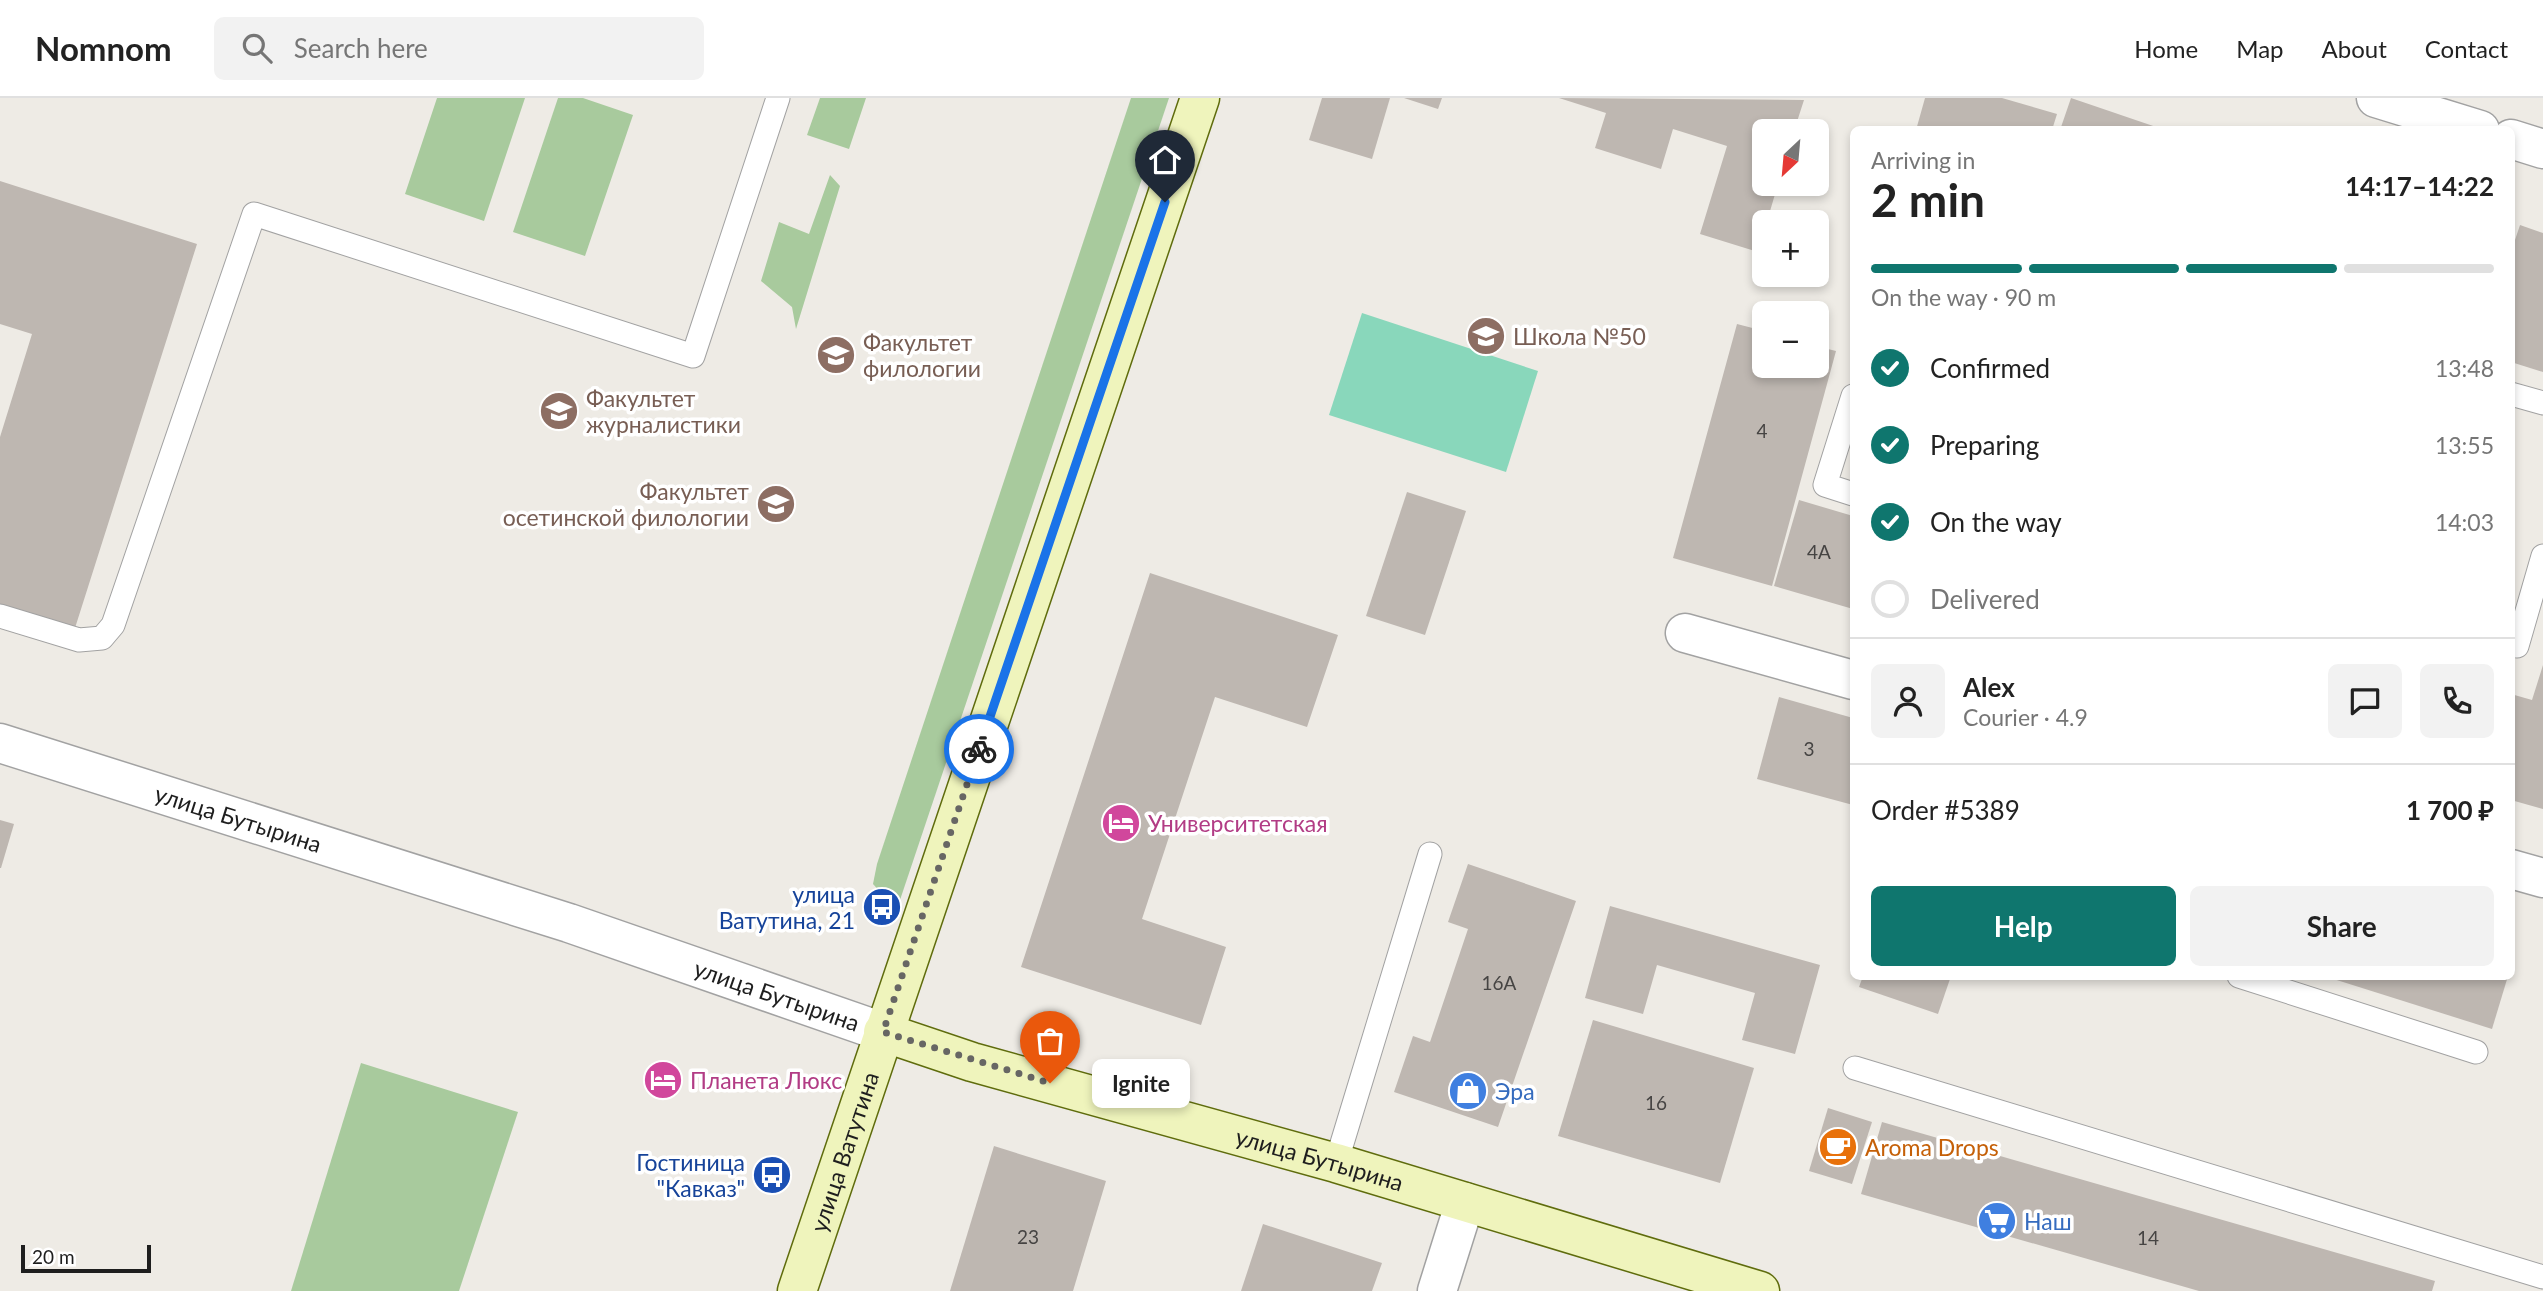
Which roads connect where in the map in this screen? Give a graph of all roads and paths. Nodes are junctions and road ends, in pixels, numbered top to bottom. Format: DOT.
graph roads {
  1 [pos="778,98"];
  2 [pos="1200,98"];
  3 [pos="2376,98"];
  4 [pos="2467,126"];
  5 [pos="2515,140"];
  6 [pos="2543,149"];
  7 [pos="2515,395"];
  8 [pos="2543,403"];
  9 [pos="1850,406"];
  10 [pos="1850,493"];
  11 [pos="2543,556"];
  12 [pos="0,616"];
  13 [pos="1685,633"];
  14 [pos="2515,645"];
  15 [pos="1850,679"];
  16 [pos="0,743"];
  17 [pos="1430,854"];
  18 [pos="2515,870"];
  19 [pos="2543,878"];
  20 [pos="2251,980"];
  21 [pos="883,1032"];
  22 [pos="2476,1052"];
  23 [pos="1855,1068"];
  24 [pos="1336,1163"];
  25 [pos="1465,1202"];
  26 [pos="2543,1277"];
  27 [pos="797,1291"];
  28 [pos="1437,1291"];
  29 [pos="1760,1291"];
  1 -- 12 [label="lane"];
  2 -- 21 [label="main road, улица Ватутина"];
  3 -- 4 [label="street"];
  5 -- 6 [label="street"];
  7 -- 8 [label="lane"];
  9 -- 10 [label="lane"];
  11 -- 14 [label="lane"];
  13 -- 15 [label="street"];
  16 -- 21 [label="street, улица Бутырина"];
  17 -- 24 [label="lane"];
  18 -- 19 [label="street"];
  20 -- 22 [label="lane"];
  21 -- 24 [label="main road, улица Бутырина"];
  21 -- 27 [label="main road, улица Ватутина"];
  23 -- 26 [label="lane"];
  24 -- 25 [label="main road, улица Бутырина"];
  25 -- 28 [label="street"];
  25 -- 29 [label="main road, улица Бутырина"];
}
